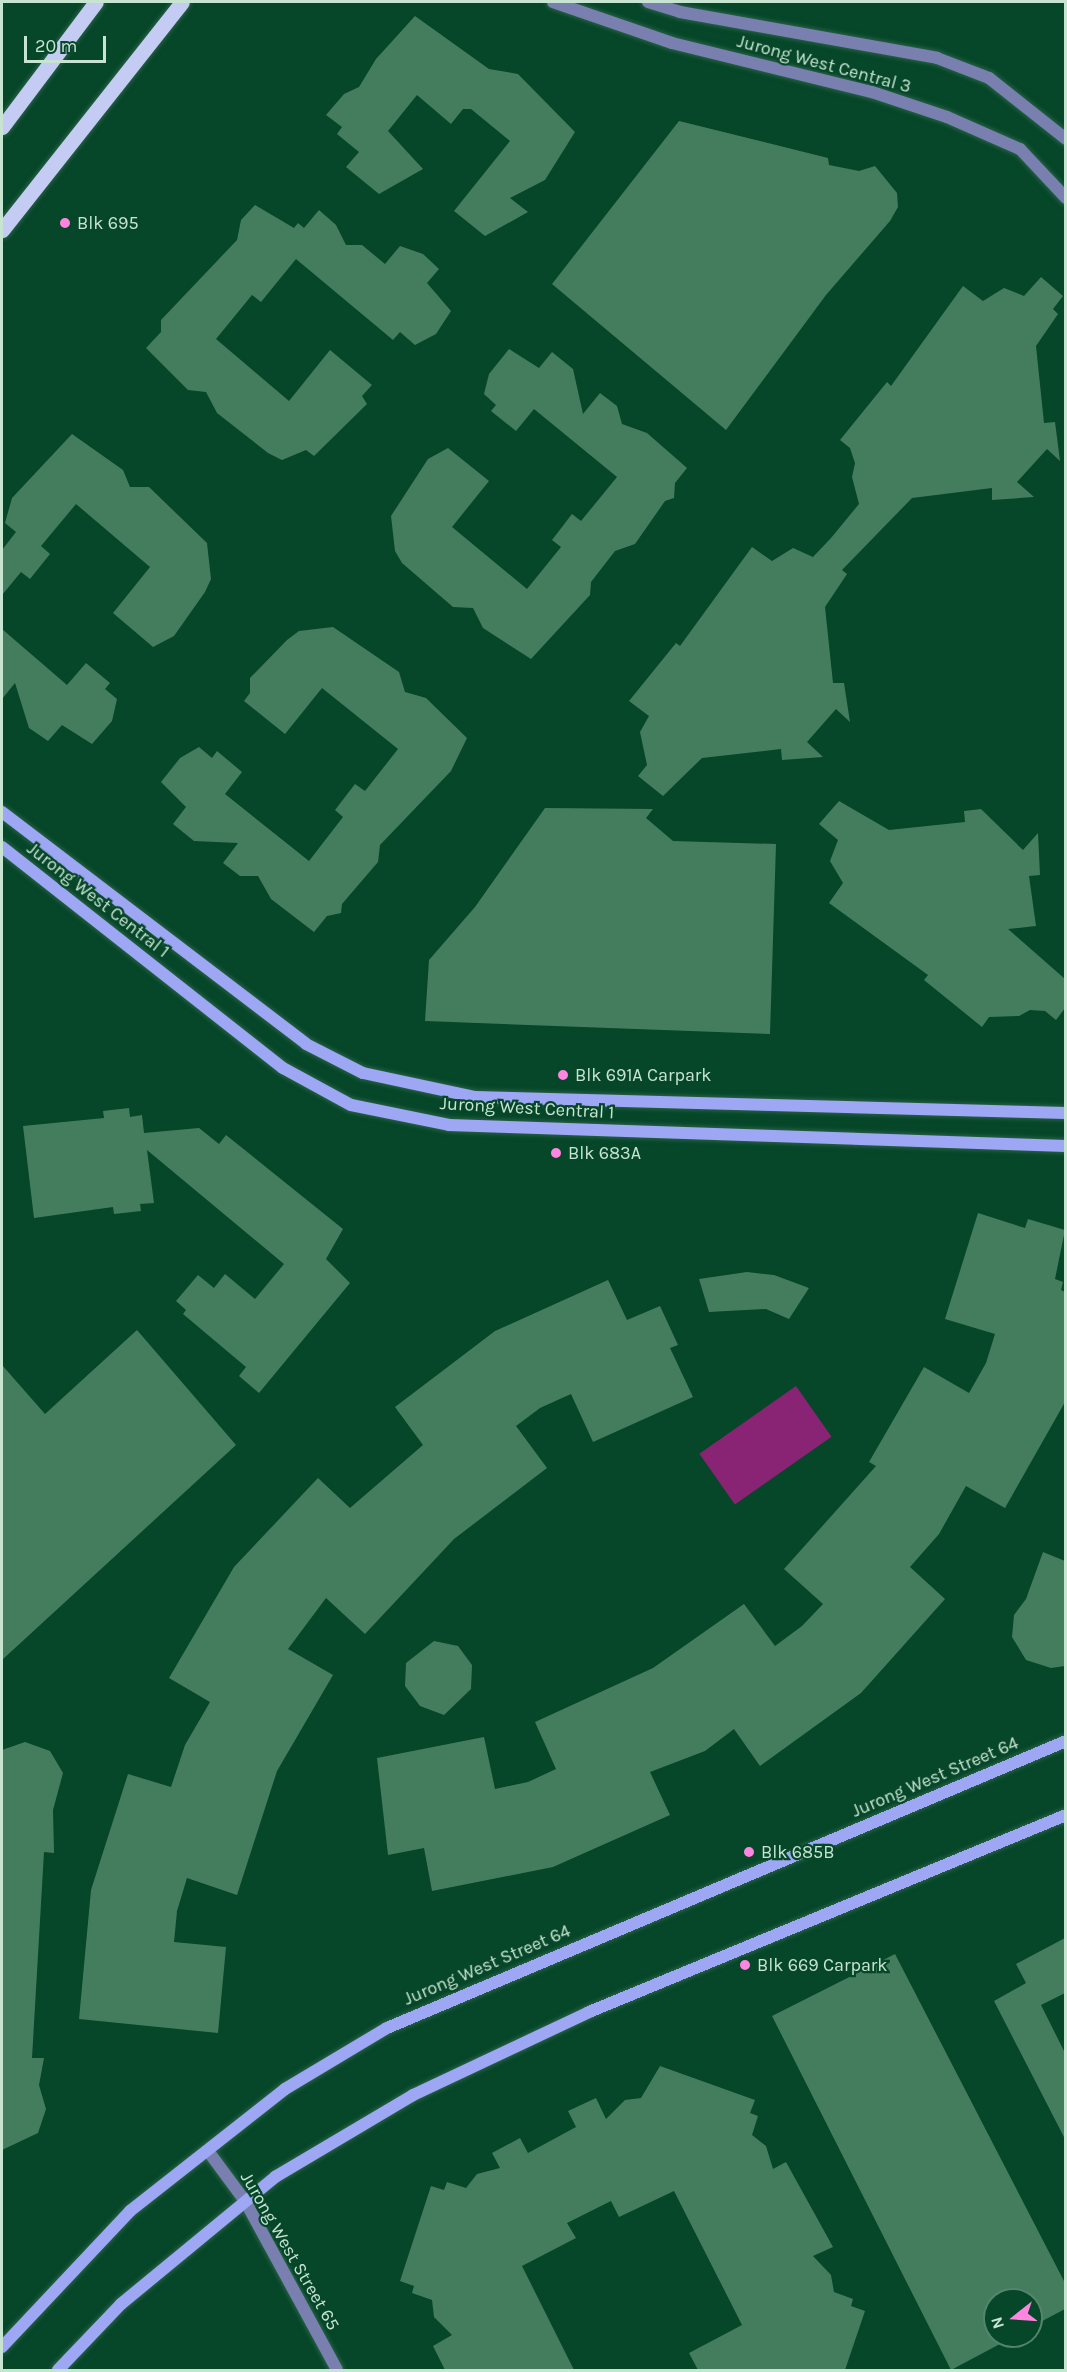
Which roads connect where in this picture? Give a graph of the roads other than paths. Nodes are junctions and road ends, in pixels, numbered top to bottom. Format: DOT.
graph roads {
  1 [pos="96,2"];
  2 [pos="182,2"];
  3 [pos="553,2"];
  4 [pos="648,2"];
  5 [pos="2,127"];
  6 [pos="1065,139"];
  7 [pos="1065,198"];
  8 [pos="2,230"];
  9 [pos="2,812"];
  10 [pos="2,847"];
  11 [pos="1065,1113"];
  12 [pos="1065,1146"];
  13 [pos="1065,1741"];
  14 [pos="1065,1815"];
  15 [pos="208,2151"];
  16 [pos="245,2201"];
  17 [pos="2,2347"];
  18 [pos="58,2370"];
  19 [pos="336,2370"];
  1 -- 5 [label="main road"];
  2 -- 8 [label="main road"];
  3 -- 7 [label="street, Jurong West Central 3"];
  4 -- 6 [label="street, Jurong West Central 3"];
  9 -- 11 [label="street, Jurong West Central 1"];
  10 -- 12 [label="street, Jurong West Central 1"];
  13 -- 15 [label="street, Jurong West Street 64"];
  14 -- 16 [label="street"];
  15 -- 16 [label="street, Jurong West Street 65"];
  15 -- 17 [label="street, Jurong West Street 64"];
  16 -- 18 [label="street"];
  16 -- 19 [label="street, Jurong West Street 65"];
}
